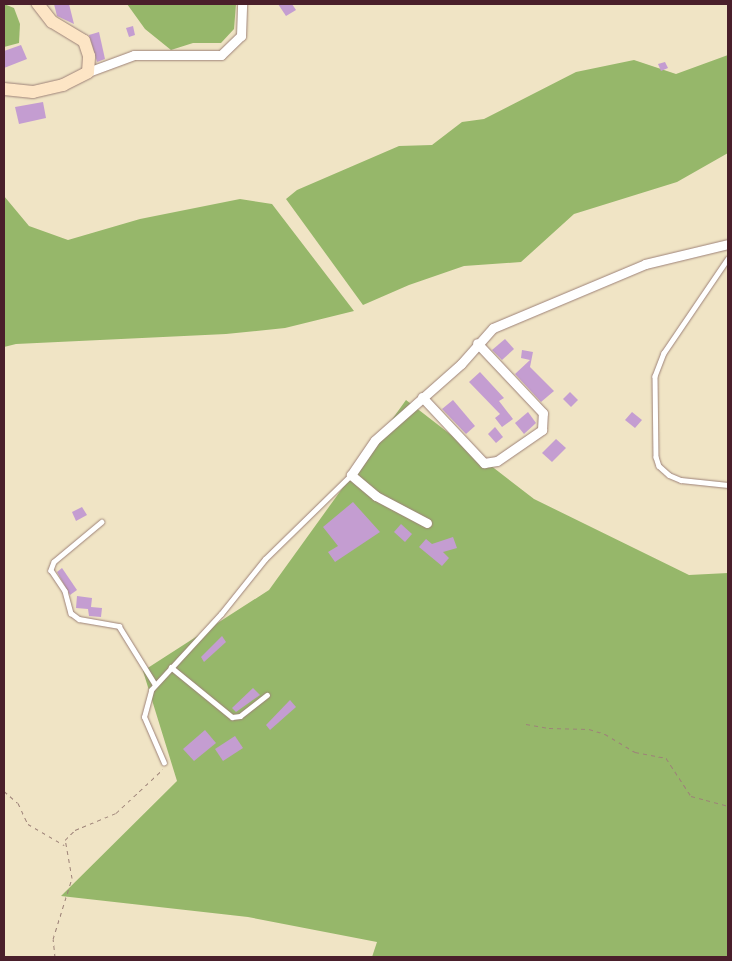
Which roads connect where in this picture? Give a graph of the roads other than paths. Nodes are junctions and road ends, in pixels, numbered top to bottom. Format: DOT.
graph roads {
  1 [pos="38,4"];
  2 [pos="242,4"];
  3 [pos="88,72"];
  4 [pos="4,89"];
  5 [pos="728,244"];
  6 [pos="728,259"];
  7 [pos="477,343"];
  8 [pos="422,398"];
  9 [pos="351,475"];
  10 [pos="728,485"];
  11 [pos="102,522"];
  12 [pos="427,523"];
  13 [pos="171,667"];
  14 [pos="155,684"];
  15 [pos="267,695"];
  16 [pos="164,763"];
  1 -- 3 [label="street"];
  2 -- 3 [label="street"];
  3 -- 4 [label="street"];
  5 -- 7 [label="street"];
  6 -- 10 [label="lane"];
  7 -- 8 [label="street"];
  7 -- 8 [label="street"];
  8 -- 9 [label="street"];
  9 -- 12 [label="street"];
  9 -- 13 [label="lane"];
  11 -- 14 [label="lane"];
  13 -- 14 [label="lane"];
  13 -- 15 [label="lane"];
  14 -- 16 [label="lane"];
}
